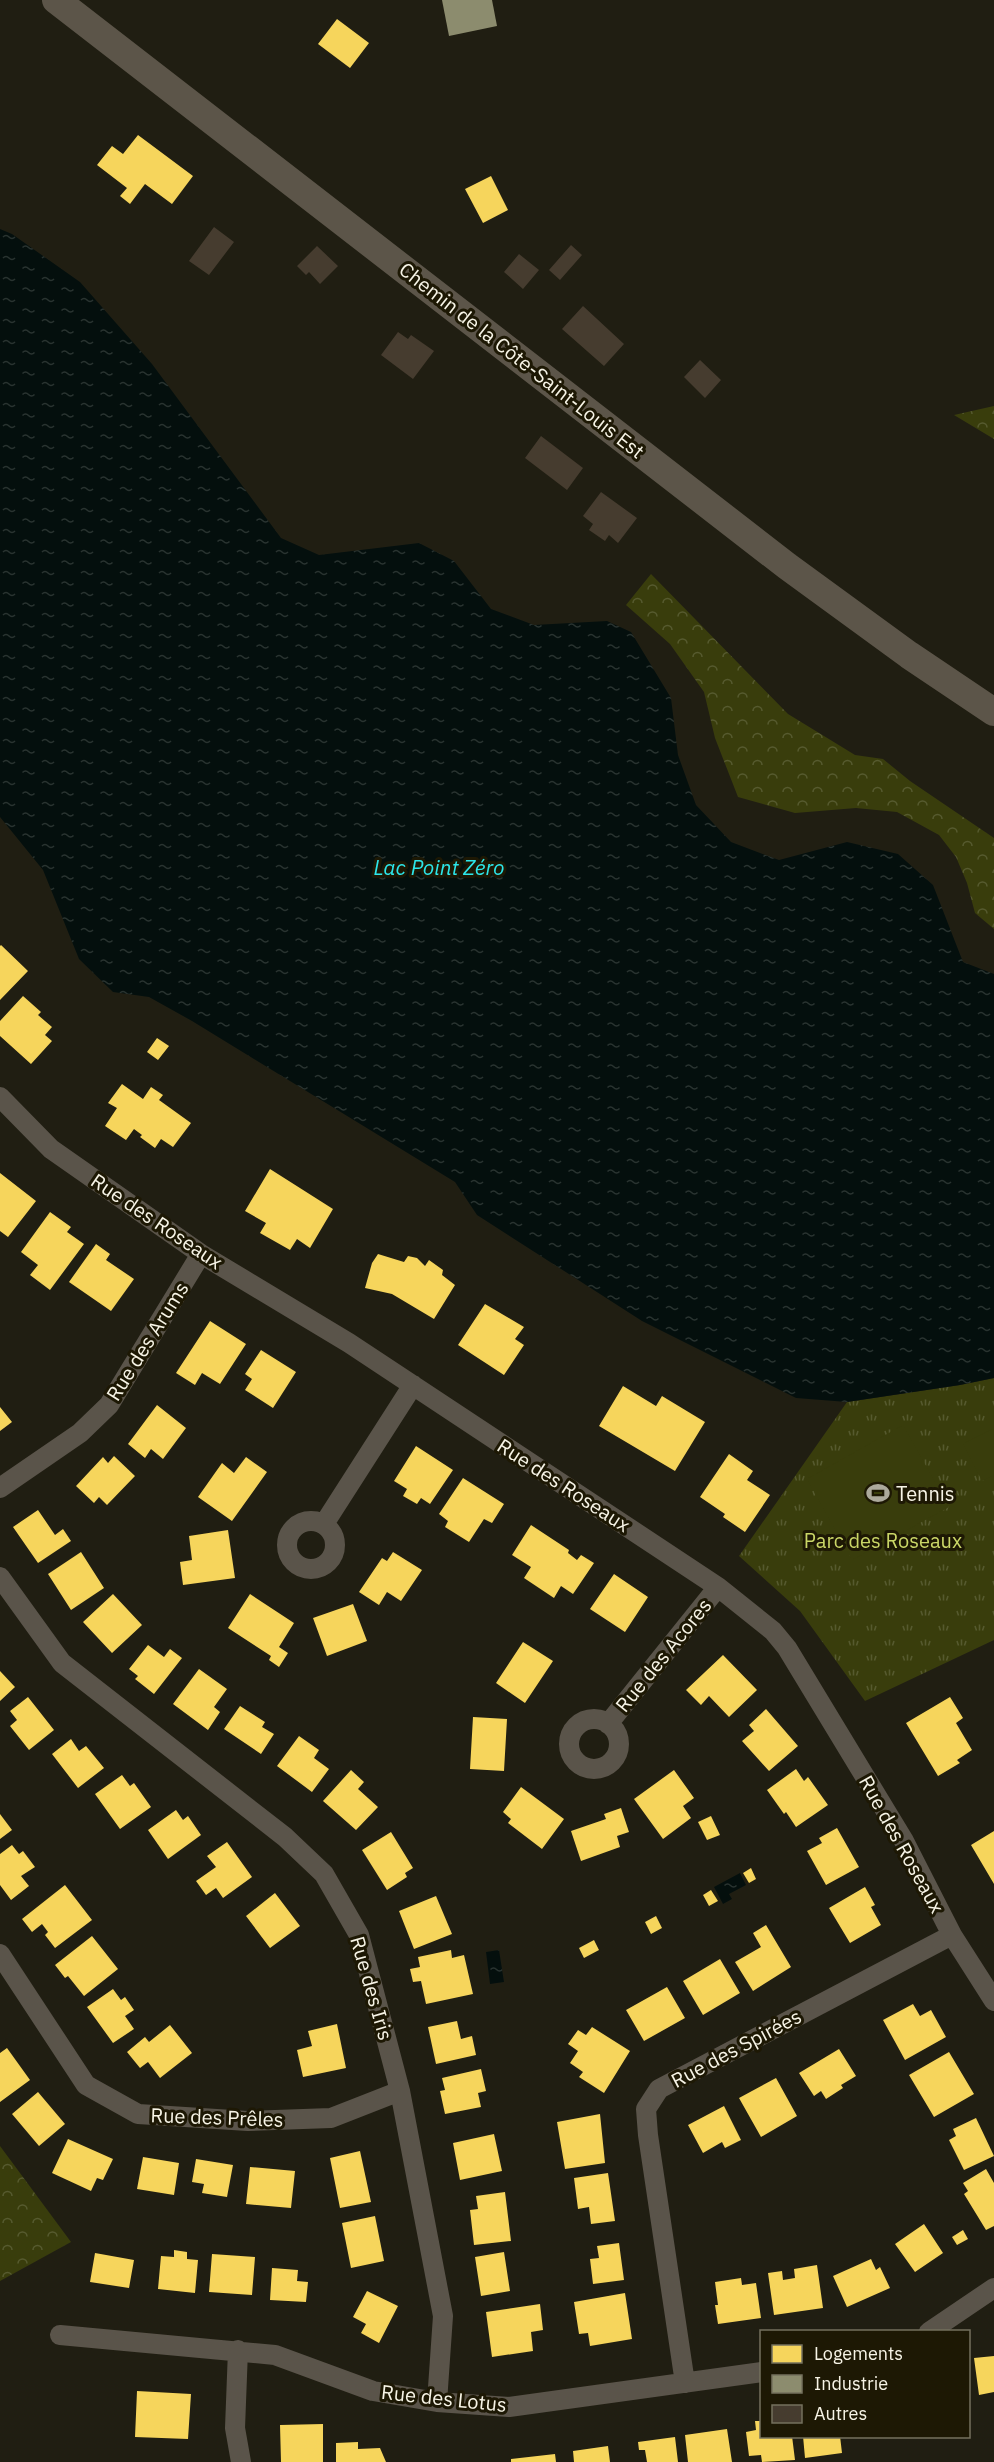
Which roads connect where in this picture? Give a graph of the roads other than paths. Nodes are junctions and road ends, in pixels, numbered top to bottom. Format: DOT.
graph roads {
  1 [pos="59,1"];
  2 [pos="994,712"];
  3 [pos="0,1097"];
  4 [pos="201,1254"];
  5 [pos="413,1385"];
  6 [pos="0,1488"];
  7 [pos="324,1524"];
  8 [pos="0,1578"];
  9 [pos="718,1587"];
  10 [pos="608,1724"];
  11 [pos="952,1935"];
  12 [pos="0,1954"];
  13 [pos="994,2001"];
  14 [pos="400,2091"];
  15 [pos="994,2288"];
  16 [pos="931,2330"];
  17 [pos="60,2336"];
  18 [pos="238,2350"];
  19 [pos="760,2372"];
  20 [pos="685,2383"];
  21 [pos="437,2402"];
  22 [pos="241,2462"];
  1 -- 2 [label="street, Chemin de la Côte-Saint-Louis Est"];
  3 -- 4 [label="street, Rue des Roseaux"];
  4 -- 5 [label="street, Rue des Roseaux"];
  4 -- 6 [label="street, Rue des Arums"];
  5 -- 7 [label="street"];
  5 -- 9 [label="street, Rue des Roseaux"];
  8 -- 14 [label="street, Rue des Iris"];
  9 -- 10 [label="street, Rue des Acores"];
  9 -- 11 [label="street, Rue des Roseaux"];
  11 -- 13 [label="street, Rue des Roseaux"];
  11 -- 20 [label="street, Rue des Spirées"];
  12 -- 14 [label="street, Rue des Prêles"];
  14 -- 21 [label="street, Rue des Iris"];
  15 -- 16 [label="street"];
  17 -- 18 [label="street, Rue des Lotus"];
  18 -- 21 [label="street, Rue des Lotus"];
  18 -- 22 [label="street"];
  19 -- 20 [label="street, Rue des Lotus"];
  20 -- 21 [label="street, Rue des Lotus"];
}
